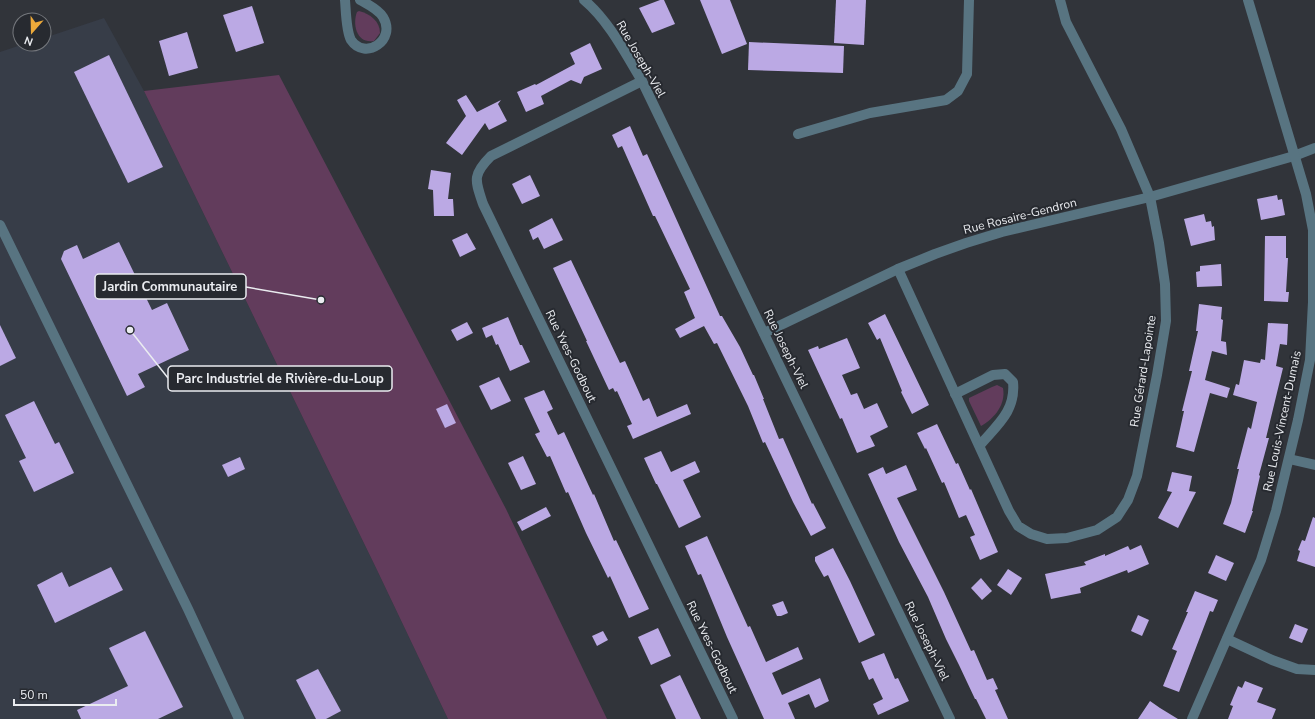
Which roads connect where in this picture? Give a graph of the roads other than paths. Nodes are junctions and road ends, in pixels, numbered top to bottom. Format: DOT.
graph roads {
  1 [pos="344,0"];
  2 [pos="360,0"];
  3 [pos="584,0"];
  4 [pos="969,0"];
  5 [pos="1060,0"];
  6 [pos="1248,0"];
  7 [pos="642,81"];
  8 [pos="798,134"];
  9 [pos="1315,148"];
  10 [pos="1294,156"];
  11 [pos="1150,197"];
  12 [pos="0,225"];
  13 [pos="898,269"];
  14 [pos="764,333"];
  15 [pos="955,394"];
  16 [pos="980,445"];
  17 [pos="1289,459"];
  18 [pos="1315,465"];
  19 [pos="1227,639"];
  20 [pos="1315,670"];
  21 [pos="239,719"];
  22 [pos="733,719"];
  23 [pos="950,719"];
  24 [pos="1192,719"];
  1 -- 2 [label="street"];
  3 -- 7 [label="street, Rue Joseph-Viel"];
  4 -- 8 [label="street"];
  5 -- 11 [label="street, Rue Gérard-Lapointe"];
  6 -- 10 [label="street, Rue Louis-Vincent-Dumais"];
  7 -- 14 [label="street, Rue Joseph-Viel"];
  7 -- 22 [label="street, Rue Yves-Godbout"];
  9 -- 10 [label="street, Rue Rosaire-Gendron"];
  10 -- 11 [label="street, Rue Rosaire-Gendron"];
  10 -- 17 [label="street, Rue Louis-Vincent-Dumais"];
  11 -- 13 [label="street, Rue Rosaire-Gendron"];
  11 -- 16 [label="street, Rue Gérard-Lapointe"];
  12 -- 21 [label="street"];
  13 -- 14 [label="street, Rue Rosaire-Gendron"];
  13 -- 15 [label="street, Rue Gérard-Lapointe"];
  14 -- 23 [label="street, Rue Joseph-Viel"];
  15 -- 16 [label="street, Rue Gérard-Lapointe"];
  15 -- 16 [label="street"];
  17 -- 18 [label="street"];
  17 -- 19 [label="street, Rue Louis-Vincent-Dumais"];
  19 -- 20 [label="street"];
  19 -- 24 [label="street, Rue Louis-Vincent-Dumais"];
}
